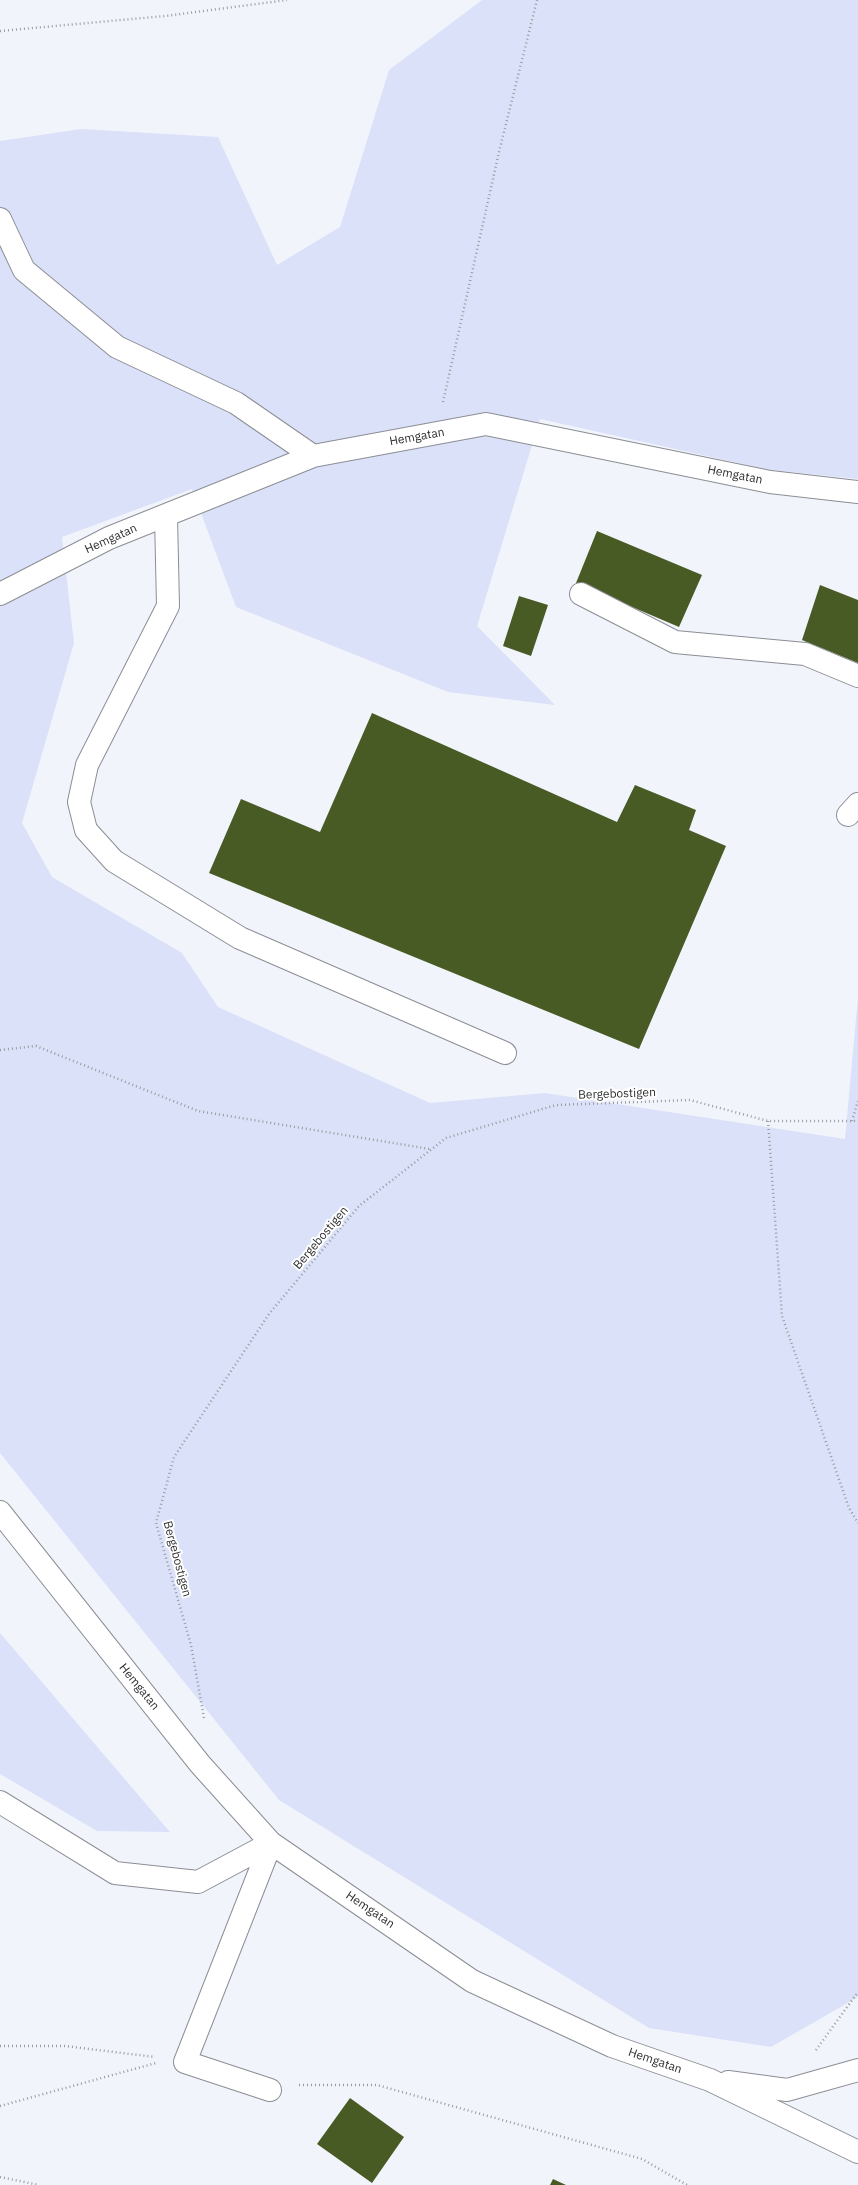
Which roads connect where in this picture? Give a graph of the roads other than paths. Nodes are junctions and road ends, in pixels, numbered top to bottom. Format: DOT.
graph roads {
  1 [pos="0,219"];
  2 [pos="313,456"];
  3 [pos="858,492"];
  4 [pos="166,516"];
  5 [pos="0,594"];
  6 [pos="581,594"];
  7 [pos="858,676"];
  8 [pos="505,1053"];
  9 [pos="0,1512"];
  10 [pos="0,1802"];
  11 [pos="271,1843"];
  12 [pos="858,2070"];
  13 [pos="710,2080"];
  14 [pos="270,2090"];
  15 [pos="858,2152"];
  1 -- 2 [label="street"];
  2 -- 3 [label="street, Hemgatan"];
  2 -- 4 [label="street, Hemgatan"];
  4 -- 5 [label="street, Hemgatan"];
  4 -- 8 [label="street"];
  6 -- 7 [label="street"];
  9 -- 11 [label="street, Hemgatan"];
  10 -- 11 [label="street"];
  11 -- 13 [label="street, Hemgatan"];
  11 -- 14 [label="street"];
  12 -- 13 [label="street"];
  13 -- 15 [label="street, Hemgatan"];
}
